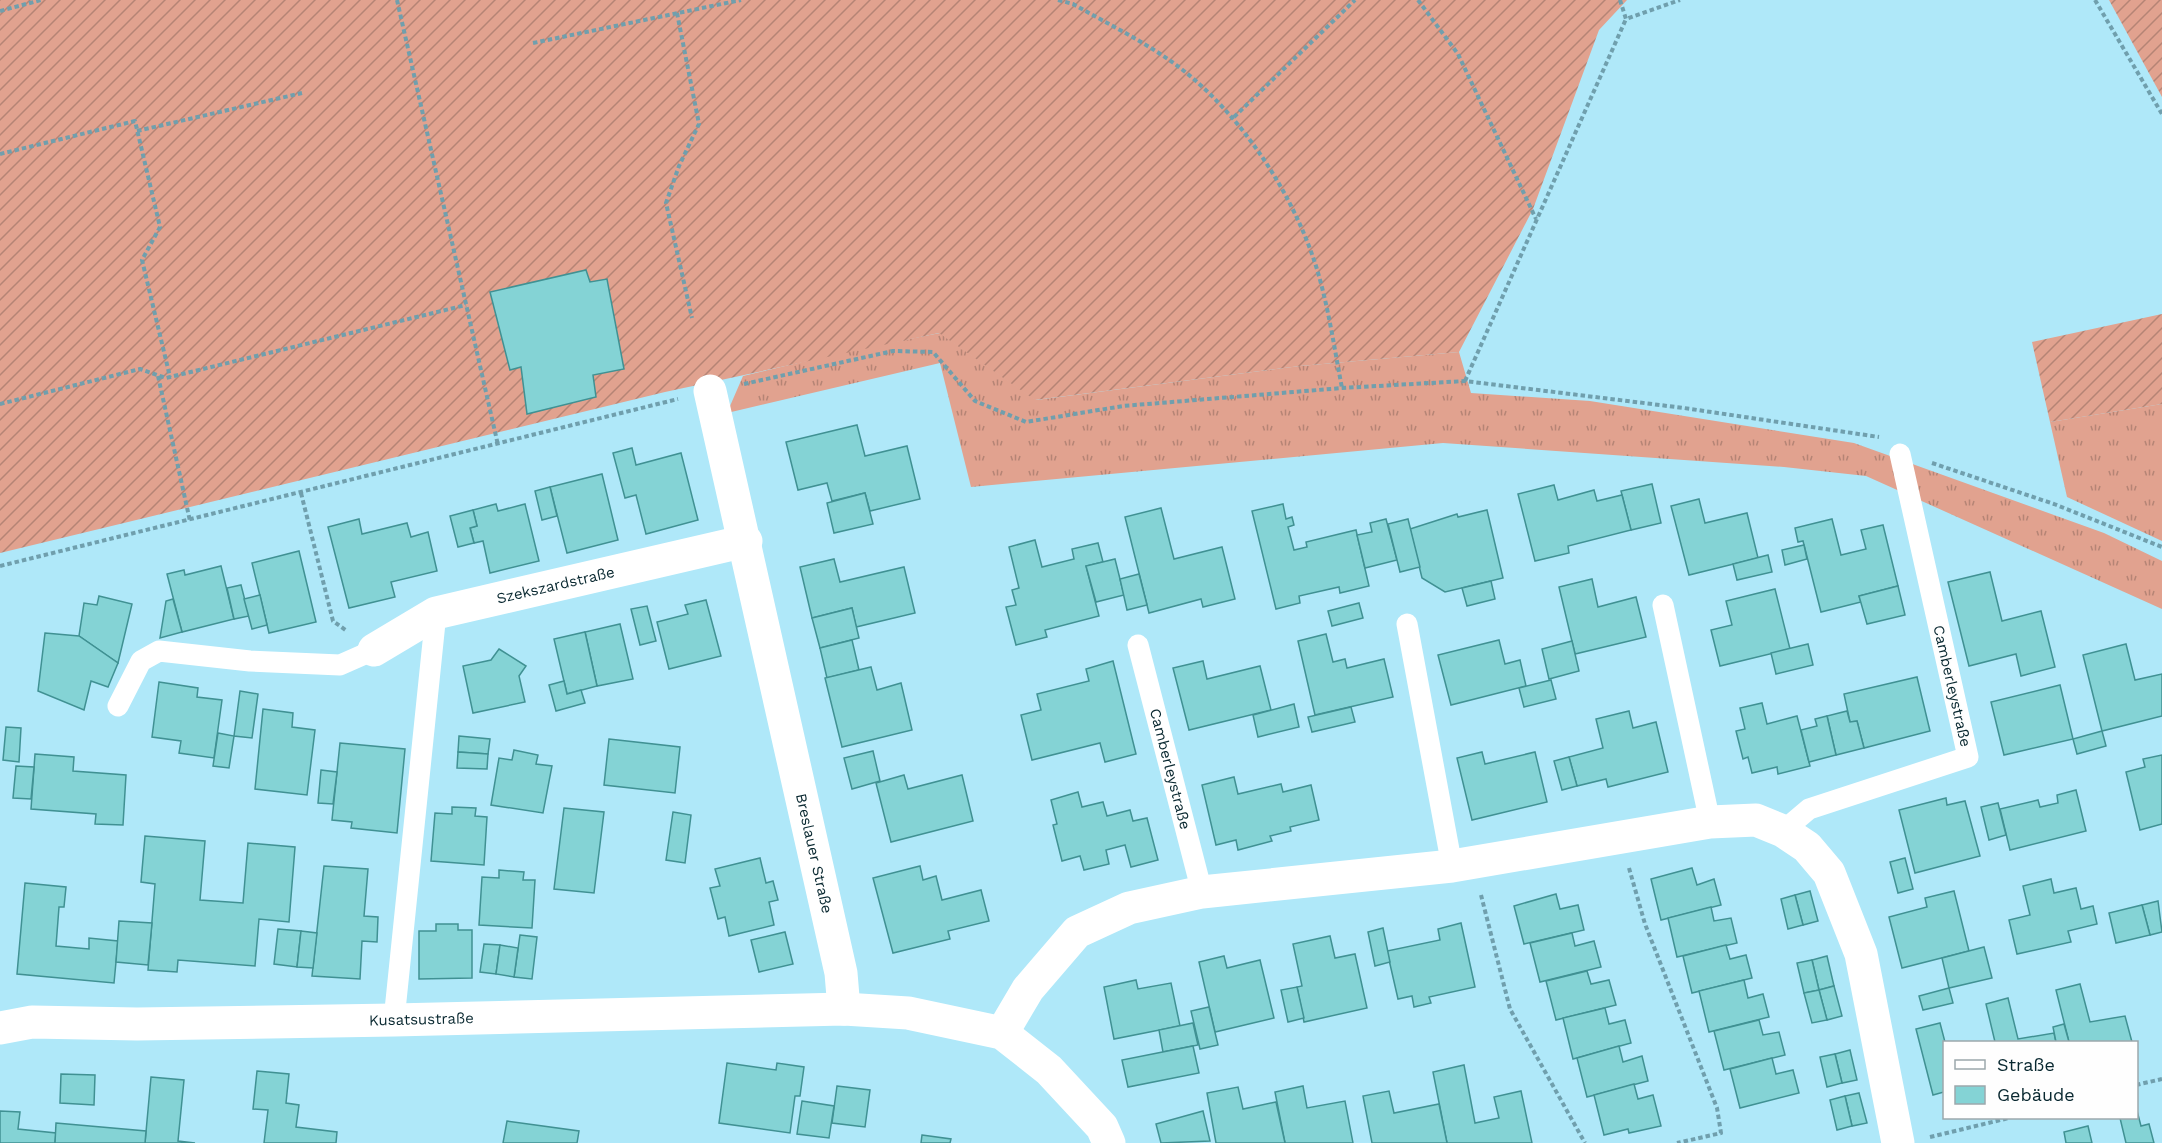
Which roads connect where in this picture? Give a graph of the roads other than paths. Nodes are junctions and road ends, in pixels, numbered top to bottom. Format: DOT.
graph roads {
  1 [pos="710,391"];
  2 [pos="1900,454"];
  3 [pos="746,541"];
  4 [pos="1663,605"];
  5 [pos="436,613"];
  6 [pos="1407,624"];
  7 [pos="1138,645"];
  8 [pos="374,650"];
  9 [pos="118,706"];
  10 [pos="1710,822"];
  11 [pos="1783,831"];
  12 [pos="1463,864"];
  13 [pos="1202,892"];
  14 [pos="844,1009"];
  15 [pos="394,1020"];
  16 [pos="0,1028"];
  17 [pos="1002,1033"];
  18 [pos="1912,1141"];
  19 [pos="1109,1143"];
  1 -- 3 [label="street, Breslauer Straße"];
  2 -- 11 [label="lane, Camberleystraße"];
  3 -- 5 [label="street, Szekszardstraße"];
  3 -- 14 [label="street, Breslauer Straße"];
  4 -- 10 [label="lane"];
  5 -- 8 [label="street, Szekszardstraße"];
  5 -- 15 [label="lane"];
  6 -- 12 [label="lane"];
  7 -- 13 [label="lane, Camberleystraße"];
  8 -- 9 [label="lane"];
  10 -- 11 [label="street"];
  10 -- 12 [label="street"];
  11 -- 18 [label="street"];
  12 -- 13 [label="street"];
  13 -- 17 [label="street"];
  14 -- 15 [label="street, Kusatsustraße"];
  14 -- 17 [label="street"];
  15 -- 16 [label="street, Kusatsustraße"];
  17 -- 19 [label="street"];
}
